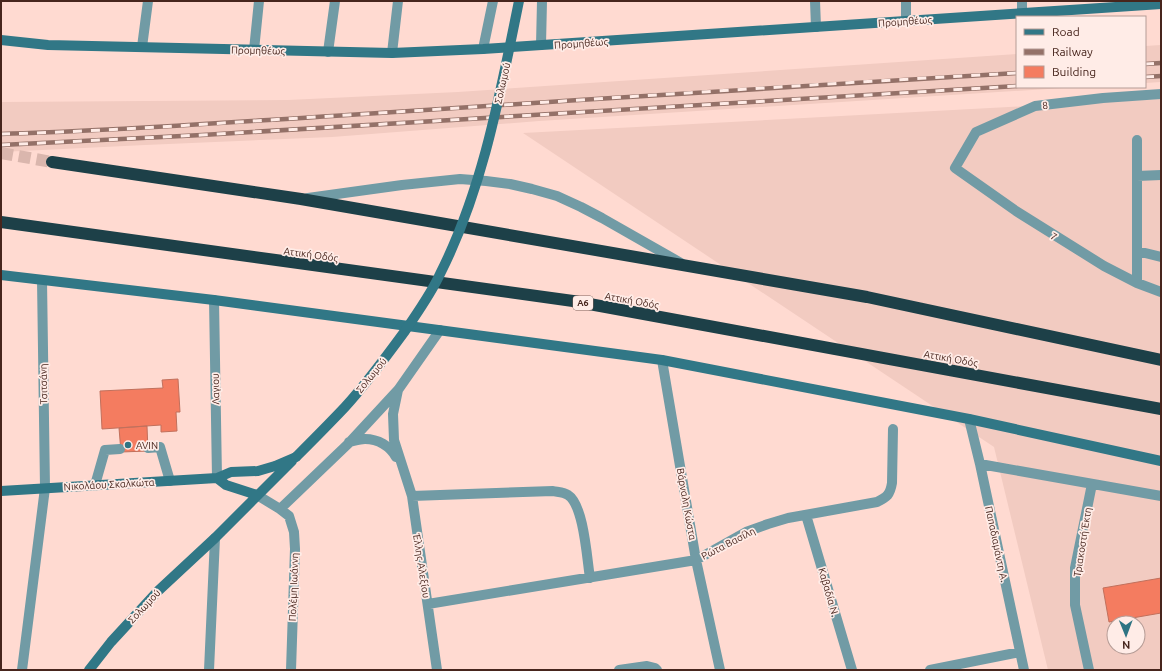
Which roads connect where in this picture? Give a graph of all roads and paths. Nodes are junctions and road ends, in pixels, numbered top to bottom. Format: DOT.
graph roads {
  1 [pos="148,1"];
  2 [pos="259,1"];
  3 [pos="334,1"];
  4 [pos="398,1"];
  5 [pos="493,1"];
  6 [pos="519,1"];
  7 [pos="542,1"];
  8 [pos="816,1"];
  9 [pos="906,1"];
  10 [pos="1022,1"];
  11 [pos="1161,4"];
  12 [pos="1022,13"];
  13 [pos="906,21"];
  14 [pos="816,27"];
  15 [pos="1,40"];
  16 [pos="541,45"];
  17 [pos="142,48"];
  18 [pos="483,49"];
  19 [pos="254,50"];
  20 [pos="328,52"];
  21 [pos="392,53"];
  22 [pos="1161,94"];
  23 [pos="1137,140"];
  24 [pos="52,162"];
  25 [pos="955,168"];
  26 [pos="1161,175"];
  27 [pos="1137,176"];
  28 [pos="301,199"];
  29 [pos="1,222"];
  30 [pos="1137,251"];
  31 [pos="1161,257"];
  32 [pos="687,266"];
  33 [pos="1,274"];
  34 [pos="42,280"];
  35 [pos="1137,283"];
  36 [pos="1161,292"];
  37 [pos="214,300"];
  38 [pos="440,330"];
  39 [pos="662,360"];
  40 [pos="1161,360"];
  41 [pos="398,390"];
  42 [pos="1161,409"];
  43 [pos="969,419"];
  44 [pos="893,429"];
  45 [pos="349,442"];
  46 [pos="148,448"];
  47 [pos="120,449"];
  48 [pos="296,457"];
  49 [pos="1161,461"];
  50 [pos="400,464"];
  51 [pos="980,464"];
  52 [pos="216,478"];
  53 [pos="170,481"];
  54 [pos="1092,484"];
  55 [pos="95,485"];
  56 [pos="45,488"];
  57 [pos="1,491"];
  58 [pos="257,495"];
  59 [pos="412,496"];
  60 [pos="1161,496"];
  61 [pos="280,509"];
  62 [pos="806,515"];
  63 [pos="215,538"];
  64 [pos="696,560"];
  65 [pos="590,578"];
  66 [pos="428,604"];
  67 [pos="1020,652"];
  68 [pos="22,670"];
  69 [pos="90,670"];
  70 [pos="209,670"];
  71 [pos="291,670"];
  72 [pos="437,670"];
  73 [pos="619,670"];
  74 [pos="657,670"];
  75 [pos="720,670"];
  76 [pos="852,670"];
  77 [pos="930,670"];
  78 [pos="1024,670"];
  79 [pos="1089,670"];
  1 -- 17 [label="street"];
  2 -- 19 [label="street"];
  3 -- 20 [label="street"];
  4 -- 21 [label="street"];
  5 -- 18 [label="street"];
  6 -- 48 [label="street, Σολωμού, bridge"];
  7 -- 16 [label="street"];
  8 -- 14 [label="street"];
  9 -- 13 [label="street"];
  10 -- 12 [label="street"];
  11 -- 12 [label="street, Προμηθέως"];
  12 -- 13 [label="street, Προμηθέως"];
  13 -- 14 [label="street, Προμηθέως"];
  14 -- 16 [label="street, Προμηθέως"];
  15 -- 17 [label="street, Προμηθέως"];
  16 -- 18 [label="street, Προμηθέως"];
  17 -- 19 [label="street, Προμηθέως"];
  18 -- 21 [label="street, Προμηθέως"];
  19 -- 20 [label="street, Προμηθέως"];
  20 -- 21 [label="street, Προμηθέως"];
  22 -- 25 [label="street, 8"];
  23 -- 27 [label="street"];
  24 -- 28 [label="highway"];
  25 -- 35 [label="street, 7"];
  26 -- 27 [label="street"];
  27 -- 30 [label="street"];
  28 -- 32 [label="highway"];
  28 -- 32 [label="street"];
  29 -- 42 [label="highway, Αττική Οδός / Α6"];
  30 -- 31 [label="street"];
  30 -- 35 [label="street"];
  32 -- 40 [label="highway"];
  33 -- 34 [label="street"];
  34 -- 37 [label="street"];
  34 -- 56 [label="street, Τσιτσάνη"];
  35 -- 36 [label="street, 7"];
  37 -- 38 [label="street"];
  37 -- 52 [label="street, Λαγιου"];
  38 -- 39 [label="street"];
  38 -- 41 [label="street"];
  39 -- 43 [label="street"];
  39 -- 64 [label="street, Βάρναλη Κώστα"];
  41 -- 45 [label="street"];
  41 -- 50 [label="street, Έλλης Αλεξίου"];
  43 -- 49 [label="street"];
  43 -- 51 [label="street, Παπαδιαμάντη Α."];
  44 -- 62 [label="street, Ρώτα Βασίλη"];
  45 -- 50 [label="street, Έλλης Αλεξίου"];
  45 -- 61 [label="street"];
  46 -- 53 [label="street"];
  47 -- 55 [label="street"];
  48 -- 52 [label="street, Νικολάου Σκαλκώτα"];
  48 -- 58 [label="street, Σολωμού"];
  50 -- 59 [label="street, Έλλης Αλεξίου"];
  51 -- 54 [label="street"];
  51 -- 67 [label="street, Παπαδιαμάντη Α."];
  52 -- 53 [label="street, Νικολάου Σκαλκώτα"];
  52 -- 58 [label="street"];
  53 -- 55 [label="street, Νικολάου Σκαλκώτα"];
  54 -- 60 [label="street"];
  54 -- 79 [label="street, Τριακοστή Έκτη"];
  55 -- 56 [label="street, Νικολάου Σκαλκώτα"];
  56 -- 57 [label="street, Νικολάου Σκαλκώτα"];
  56 -- 68 [label="street, Τσιτσάνη"];
  58 -- 61 [label="street"];
  58 -- 63 [label="street, Σολωμού"];
  59 -- 65 [label="street"];
  59 -- 66 [label="street, Έλλης Αλεξίου"];
  61 -- 71 [label="street, Πολέμη Ιωάννη"];
  62 -- 64 [label="street, Ρώτα Βασίλη"];
  62 -- 76 [label="street, Καβαδία Ν."];
  63 -- 69 [label="street, Σολωμού"];
  63 -- 70 [label="street"];
  64 -- 65 [label="street, Ρώτα Βασίλη"];
  64 -- 75 [label="street, Βάρναλη Κώστα"];
  65 -- 66 [label="street, Ρώτα Βασίλη"];
  66 -- 72 [label="street, Έλλης Αλεξίου"];
  67 -- 77 [label="street"];
  67 -- 78 [label="street, Παπαδιαμάντη Α."];
  73 -- 74 [label="street"];
}
